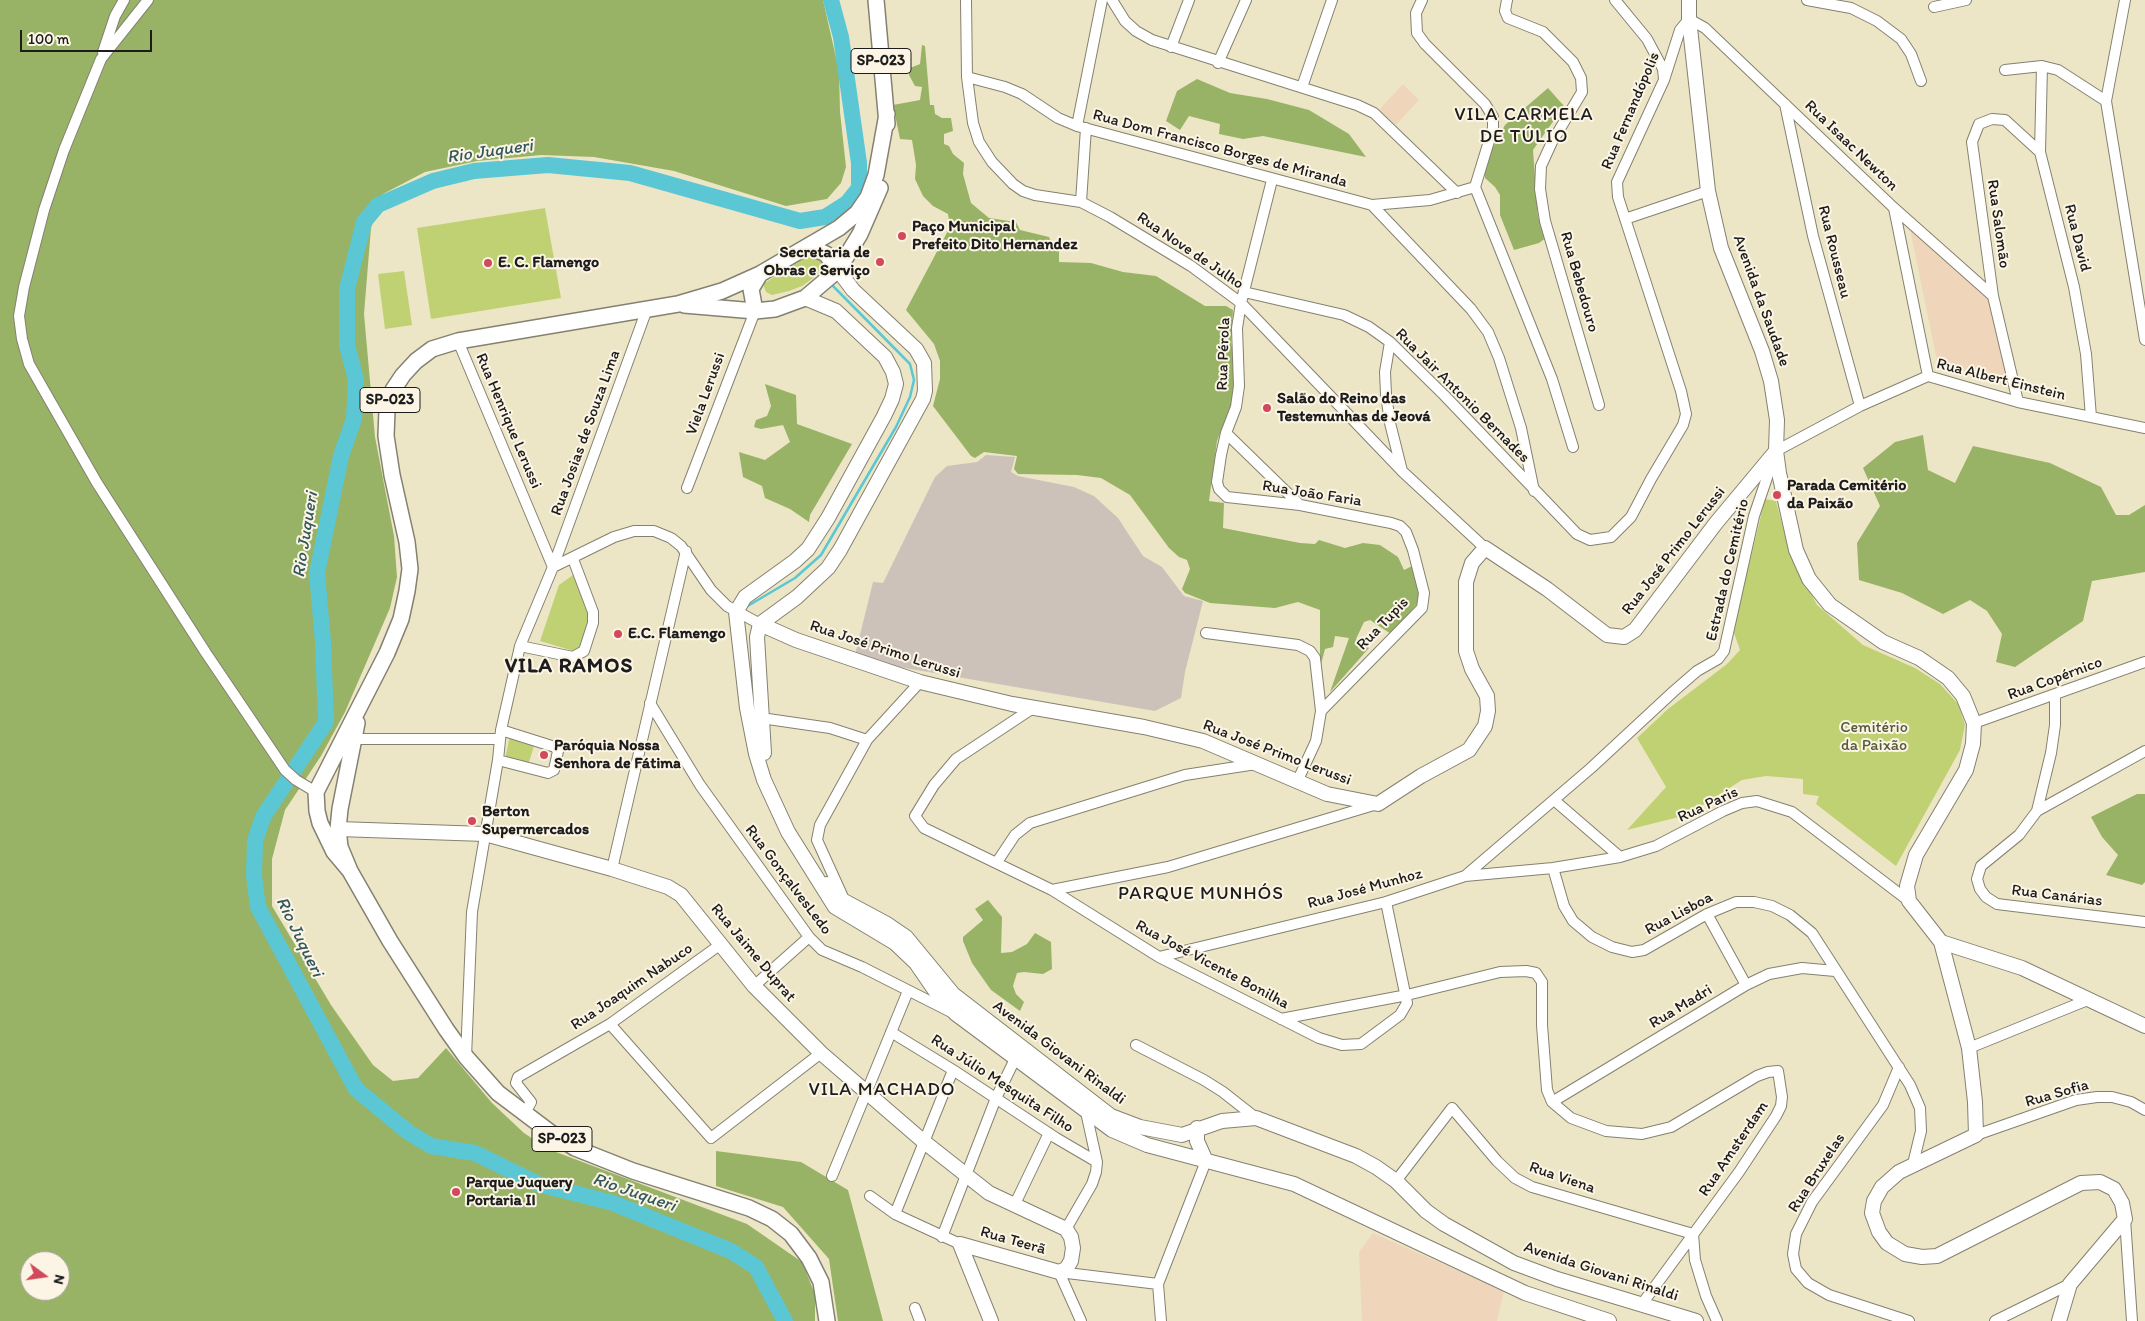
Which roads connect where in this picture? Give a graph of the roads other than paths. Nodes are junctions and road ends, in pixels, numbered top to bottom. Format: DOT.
graph roads {
  1 [pos="124,0"];
  2 [pos="148,0"];
  3 [pos="966,0"];
  4 [pos="1102,0"];
  5 [pos="1112,0"];
  6 [pos="1189,0"];
  7 [pos="1246,0"];
  8 [pos="1332,0"];
  9 [pos="1422,0"];
  10 [pos="1507,0"];
  11 [pos="1615,0"];
  12 [pos="1689,0"];
  13 [pos="1807,0"];
  14 [pos="1966,0"];
  15 [pos="2126,0"];
  16 [pos="877,3"];
  17 [pos="1934,7"];
  18 [pos="1689,19"];
  19 [pos="1171,47"];
  20 [pos="101,59"];
  21 [pos="1218,62"];
  22 [pos="2042,66"];
  23 [pos="2005,70"];
  24 [pos="967,77"];
  25 [pos="1664,80"];
  26 [pos="1921,81"];
  27 [pos="1302,88"];
  28 [pos="2106,101"];
  29 [pos="1785,104"];
  30 [pos="887,114"];
  31 [pos="1081,127"];
  32 [pos="2040,152"];
  33 [pos="1272,180"];
  34 [pos="1475,187"];
  35 [pos="1708,191"];
  36 [pos="1457,193"];
  37 [pos="1081,202"];
  38 [pos="1372,205"];
  39 [pos="1894,208"];
  40 [pos="1625,219"];
  41 [pos="808,246"];
  42 [pos="838,270"];
  43 [pos="760,274"];
  44 [pos="1244,292"];
  45 [pos="1993,296"];
  46 [pos="805,298"];
  47 [pos="1241,303"];
  48 [pos="678,304"];
  49 [pos="647,309"];
  50 [pos="754,311"];
  51 [pos="2145,340"];
  52 [pos="458,341"];
  53 [pos="1390,342"];
  54 [pos="1928,376"];
  55 [pos="2018,402"];
  56 [pos="1599,405"];
  57 [pos="1860,406"];
  58 [pos="2091,417"];
  59 [pos="2145,428"];
  60 [pos="1226,433"];
  61 [pos="1573,447"];
  62 [pos="1776,451"];
  63 [pos="1403,472"];
  64 [pos="687,488"];
  65 [pos="1534,492"];
  66 [pos="1227,497"];
  67 [pos="1300,505"];
  68 [pos="1391,522"];
  69 [pos="1611,538"];
  70 [pos="1485,548"];
  71 [pos="686,552"];
  72 [pos="573,559"];
  73 [pos="553,567"];
  74 [pos="736,612"];
  75 [pos="760,624"];
  76 [pos="1206,633"];
  77 [pos="520,646"];
  78 [pos="2145,662"];
  79 [pos="920,682"];
  80 [pos="2054,696"];
  81 [pos="650,703"];
  82 [pos="1032,708"];
  83 [pos="1321,710"];
  84 [pos="761,718"];
  85 [pos="1974,723"];
  86 [pos="500,734"];
  87 [pos="349,739"];
  88 [pos="867,740"];
  89 [pos="2145,751"];
  90 [pos="498,760"];
  91 [pos="1259,764"];
  92 [pos="1297,782"];
  93 [pos="317,788"];
  94 [pos="344,793"];
  95 [pos="1554,800"];
  96 [pos="1378,804"];
  97 [pos="2037,811"];
  98 [pos="320,823"];
  99 [pos="338,829"];
  100 [pos="485,834"];
  101 [pos="1620,856"];
  102 [pos="997,862"];
  103 [pos="1553,868"];
  104 [pos="612,870"];
  105 [pos="350,871"];
  106 [pos="1465,876"];
  107 [pos="1052,890"];
  108 [pos="1909,901"];
  109 [pos="1386,902"];
  110 [pos="842,906"];
  111 [pos="1707,914"];
  112 [pos="2145,922"];
  113 [pos="809,937"];
  114 [pos="1941,942"];
  115 [pos="721,944"];
  116 [pos="1159,957"];
  117 [pos="1835,970"];
  118 [pos="1746,985"];
  119 [pos="754,986"];
  120 [pos="908,991"];
  121 [pos="1407,995"];
  122 [pos="2090,999"];
  123 [pos="961,1011"];
  124 [pos="1281,1019"];
  125 [pos="610,1024"];
  126 [pos="2145,1026"];
  127 [pos="891,1032"];
  128 [pos="1136,1045"];
  129 [pos="1969,1048"];
  130 [pos="821,1054"];
  131 [pos="466,1057"];
  132 [pos="1016,1057"];
  133 [pos="1899,1067"];
  134 [pos="953,1070"];
  135 [pos="866,1092"];
  136 [pos="996,1098"];
  137 [pos="1552,1102"];
  138 [pos="2145,1110"];
  139 [pos="1086,1112"];
  140 [pos="525,1113"];
  141 [pos="1256,1118"];
  142 [pos="1197,1128"];
  143 [pos="1049,1133"];
  144 [pos="1976,1135"];
  145 [pos="923,1141"];
  146 [pos="1206,1161"];
  147 [pos="1097,1162"];
  148 [pos="1913,1164"];
  149 [pos="832,1176"];
  150 [pos="965,1176"];
  151 [pos="1396,1181"];
  152 [pos="870,1196"];
  153 [pos="1014,1206"];
  154 [pos="895,1214"];
  155 [pos="2125,1219"];
  156 [pos="1066,1229"];
  157 [pos="1693,1234"];
  158 [pos="942,1237"];
  159 [pos="960,1244"];
  160 [pos="1059,1272"];
  161 [pos="1158,1284"];
  162 [pos="2070,1284"];
  163 [pos="1642,1304"];
  164 [pos="915,1308"];
  165 [pos="826,1321"];
  166 [pos="920,1321"];
  167 [pos="991,1321"];
  168 [pos="1081,1321"];
  169 [pos="1161,1321"];
  170 [pos="1609,1321"];
  171 [pos="1696,1321"];
  172 [pos="1717,1321"];
  173 [pos="1909,1321"];
  174 [pos="1994,1321"];
  175 [pos="2058,1321"];
  176 [pos="2132,1321"];
  1 -- 20 [label="street"];
  2 -- 20 [label="street"];
  3 -- 24 [label="street, Rua Nove de Julho"];
  4 -- 31 [label="street"];
  5 -- 19 [label="street"];
  6 -- 19 [label="street"];
  7 -- 21 [label="street"];
  8 -- 27 [label="street"];
  9 -- 34 [label="street"];
  10 -- 56 [label="street, Rua Bebedouro"];
  11 -- 25 [label="street"];
  12 -- 18 [label="street, Avenida da Saudade"];
  13 -- 26 [label="street"];
  14 -- 17 [label="street"];
  15 -- 28 [label="street"];
  16 -- 30 [label="main road, SP-023"];
  18 -- 25 [label="street, Rua Fernandópolis"];
  18 -- 29 [label="street, Rua Isaac Newton"];
  18 -- 35 [label="street, Avenida da Saudade"];
  19 -- 21 [label="street"];
  20 -- 93 [label="street"];
  21 -- 27 [label="street"];
  22 -- 23 [label="street"];
  22 -- 28 [label="street"];
  22 -- 32 [label="street, Rua David"];
  24 -- 31 [label="street, Rua Dom Francisco Borges de Miranda"];
  24 -- 37 [label="street, Rua Nove de Julho"];
  25 -- 40 [label="street, Rua Fernandópolis"];
  27 -- 36 [label="street"];
  28 -- 51 [label="street"];
  29 -- 39 [label="street, Rua Isaac Newton"];
  29 -- 57 [label="street, Rua Rousseau"];
  30 -- 41 [label="main road, SP-023"];
  30 -- 42 [label="main road, SP-023"];
  31 -- 33 [label="street, Rua Dom Francisco Borges de Miranda"];
  31 -- 37 [label="street"];
  32 -- 45 [label="street, Rua Salomão"];
  32 -- 58 [label="street, Rua David"];
  33 -- 38 [label="street, Rua Dom Francisco Borges de Miranda"];
  33 -- 44 [label="street, Rua Pérola"];
  34 -- 36 [label="street, Rua Dom Francisco Borges de Miranda"];
  34 -- 61 [label="street"];
  35 -- 40 [label="street"];
  35 -- 62 [label="street, Avenida da Saudade"];
  36 -- 38 [label="street, Rua Dom Francisco Borges de Miranda"];
  37 -- 47 [label="street, Rua Nove de Julho"];
  38 -- 65 [label="street"];
  39 -- 45 [label="street, Rua Isaac Newton"];
  39 -- 54 [label="street"];
  40 -- 69 [label="street, Rua Fernandópolis"];
  41 -- 42 [label="main road"];
  41 -- 43 [label="main road, SP-023"];
  42 -- 46 [label="main road, SP-023"];
  42 -- 75 [label="street"];
  43 -- 48 [label="main road, SP-023"];
  43 -- 50 [label="main road"];
  44 -- 47 [label="street, Rua Pérola"];
  44 -- 53 [label="street, Rua Jair Antonio Bernades"];
  45 -- 55 [label="street, Rua Salomão"];
  46 -- 50 [label="main road, SP-023"];
  46 -- 74 [label="street"];
  47 -- 60 [label="street, Rua Pérola"];
  47 -- 63 [label="street, Rua Nove de Julho"];
  48 -- 49 [label="main road, SP-023"];
  48 -- 50 [label="main road, SP-023"];
  49 -- 52 [label="main road, SP-023"];
  49 -- 73 [label="street, Rua Josias de Souza Lima"];
  50 -- 64 [label="street, Viela Lerussi"];
  52 -- 73 [label="street, Rua Henrique Lerussi"];
  52 -- 87 [label="main road, SP-023"];
  53 -- 63 [label="street"];
  53 -- 65 [label="street, Rua Jair Antonio Bernades"];
  54 -- 55 [label="street, Rua Albert Einstein"];
  54 -- 57 [label="street, Rua Albert Einstein"];
  55 -- 58 [label="street, Rua Albert Einstein"];
  57 -- 62 [label="street, Rua Albert Einstein"];
  58 -- 59 [label="street, Rua Albert Einstein"];
  60 -- 66 [label="street, Rua Pérola"];
  60 -- 67 [label="street"];
  62 -- 70 [label="street, Rua José Primo Lerussi"];
  62 -- 85 [label="street, Avenida da Saudade"];
  62 -- 95 [label="street, Estrada do Cemitério"];
  63 -- 70 [label="street, Rua Nove de Julho"];
  65 -- 69 [label="street, Rua Jair Antonio Bernades"];
  66 -- 67 [label="street, Rua João Faria"];
  67 -- 68 [label="street, Rua João Faria"];
  68 -- 83 [label="street, Rua Tupis"];
  70 -- 96 [label="street"];
  71 -- 72 [label="street, Rua José Primo Lerussi"];
  71 -- 74 [label="street, Rua José Primo Lerussi"];
  71 -- 81 [label="street"];
  72 -- 73 [label="street, Rua José Primo Lerussi"];
  72 -- 77 [label="street"];
  73 -- 77 [label="street, Rua Josias de Souza Lima"];
  74 -- 75 [label="street, Rua José Primo Lerussi"];
  74 -- 110 [label="street, Avenida Giovani Rinaldi"];
  75 -- 79 [label="street, Rua José Primo Lerussi"];
  75 -- 84 [label="street, Avenida Giovani Rinaldi"];
  76 -- 83 [label="street"];
  77 -- 86 [label="street, Rua Josias de Souza Lima"];
  78 -- 80 [label="street, Rua Copérnico"];
  79 -- 82 [label="street, Rua José Primo Lerussi"];
  79 -- 88 [label="street"];
  80 -- 85 [label="street, Rua Copérnico"];
  80 -- 97 [label="street, Rua Canárias"];
  81 -- 104 [label="street"];
  81 -- 113 [label="street, Rua GonçalvesLedo"];
  82 -- 91 [label="street, Rua José Primo Lerussi"];
  82 -- 102 [label="street, Rua José Vicente Bonilha"];
  83 -- 92 [label="street"];
  84 -- 88 [label="street"];
  84 -- 110 [label="street, Avenida Giovani Rinaldi"];
  85 -- 108 [label="street, Avenida da Saudade"];
  86 -- 87 [label="street"];
  86 -- 90 [label="street, Rua Josias de Souza Lima"];
  86 -- 90 [label="street"];
  87 -- 93 [label="main road, SP-023"];
  87 -- 94 [label="main road, SP-023"];
  88 -- 110 [label="street"];
  89 -- 97 [label="street"];
  90 -- 100 [label="street, Rua Josias de Souza Lima"];
  91 -- 92 [label="street, Rua José Primo Lerussi"];
  91 -- 102 [label="street"];
  92 -- 96 [label="street, Rua José Primo Lerussi"];
  93 -- 94 [label="main road"];
  93 -- 98 [label="main road, SP-023"];
  94 -- 99 [label="main road, SP-023"];
  95 -- 101 [label="street"];
  95 -- 106 [label="street, Rua José Munhoz"];
  96 -- 107 [label="street"];
  97 -- 112 [label="street, Rua Canárias"];
  98 -- 99 [label="main road"];
  98 -- 105 [label="main road, SP-023"];
  99 -- 100 [label="street, Rua Jaime Duprat"];
  99 -- 105 [label="main road, SP-023"];
  100 -- 104 [label="street, Rua Jaime Duprat"];
  100 -- 131 [label="street, Rua Josias de Souza Lima"];
  101 -- 103 [label="street, Rua Paris"];
  101 -- 108 [label="street, Rua Paris"];
  102 -- 107 [label="street, Rua José Vicente Bonilha"];
  103 -- 106 [label="street, Rua Paris"];
  103 -- 111 [label="street, Rua Lisboa"];
  104 -- 115 [label="street, Rua Jaime Duprat"];
  105 -- 131 [label="main road, SP-023"];
  106 -- 109 [label="street, Rua José Munhoz"];
  107 -- 116 [label="street, Rua José Vicente Bonilha"];
  108 -- 114 [label="street"];
  109 -- 116 [label="street, Rua José Munhoz"];
  109 -- 121 [label="street"];
  110 -- 123 [label="street, Avenida Giovani Rinaldi"];
  111 -- 117 [label="street, Rua Lisboa"];
  111 -- 118 [label="street"];
  113 -- 119 [label="street"];
  113 -- 120 [label="street, Rua GonçalvesLedo"];
  114 -- 122 [label="street"];
  114 -- 129 [label="street"];
  115 -- 119 [label="street, Rua Jaime Duprat"];
  115 -- 125 [label="street, Rua Joaquim Nabuco"];
  116 -- 124 [label="street, Rua José Vicente Bonilha"];
  117 -- 118 [label="street, Rua Madri"];
  117 -- 133 [label="street, Rua Lisboa"];
  118 -- 137 [label="street, Rua Madri"];
  119 -- 130 [label="street, Rua Jaime Duprat"];
  120 -- 123 [label="street, Rua GonçalvesLedo"];
  120 -- 127 [label="street"];
  121 -- 124 [label="street"];
  121 -- 124 [label="street, Rua José Vicente Bonilha"];
  121 -- 137 [label="street"];
  122 -- 126 [label="street"];
  122 -- 129 [label="street"];
  123 -- 132 [label="street, Avenida Giovani Rinaldi"];
  123 -- 142 [label="street, Avenida Giovani Rinaldi"];
  125 -- 130 [label="street"];
  125 -- 140 [label="street, Rua Joaquim Nabuco"];
  127 -- 134 [label="street, Rua Júlio Mesquita Filho"];
  127 -- 135 [label="street"];
  128 -- 141 [label="street"];
  129 -- 144 [label="street"];
  130 -- 135 [label="street, Rua Jaime Duprat"];
  131 -- 140 [label="main road, SP-023"];
  132 -- 136 [label="street"];
  132 -- 139 [label="street, Avenida Giovani Rinaldi"];
  133 -- 148 [label="street, Rua Lisboa"];
  133 -- 173 [label="street, Rua Bruxelas"];
  134 -- 136 [label="street, Rua Júlio Mesquita Filho"];
  134 -- 145 [label="street"];
  135 -- 145 [label="street, Rua Jaime Duprat"];
  135 -- 149 [label="street"];
  136 -- 143 [label="street, Rua Júlio Mesquita Filho"];
  136 -- 150 [label="street"];
  137 -- 157 [label="street, Rua Amsterdam"];
  138 -- 144 [label="street, Rua Sofia"];
  139 -- 146 [label="street, Avenida Giovani Rinaldi"];
  139 -- 147 [label="street"];
  140 -- 165 [label="main road, SP-023"];
  141 -- 142 [label="street, Avenida Giovani Rinaldi"];
  141 -- 151 [label="street, Avenida Giovani Rinaldi"];
  142 -- 146 [label="street"];
  143 -- 147 [label="street, Rua Júlio Mesquita Filho"];
  143 -- 153 [label="street"];
  144 -- 148 [label="street"];
  145 -- 150 [label="street, Rua Jaime Duprat"];
  145 -- 154 [label="street"];
  146 -- 161 [label="street"];
  146 -- 170 [label="street, Avenida Giovani Rinaldi"];
  147 -- 156 [label="street"];
  148 -- 155 [label="street"];
  150 -- 153 [label="street, Rua Jaime Duprat"];
  150 -- 158 [label="street"];
  151 -- 157 [label="street, Rua Viena"];
  151 -- 163 [label="street, Avenida Giovani Rinaldi"];
  152 -- 154 [label="street, Rua Teerã"];
  153 -- 156 [label="street, Rua Jaime Duprat"];
  154 -- 158 [label="street, Rua Teerã"];
  155 -- 162 [label="street"];
  155 -- 176 [label="street"];
  156 -- 160 [label="street"];
  157 -- 163 [label="street, Rua Amsterdam"];
  157 -- 172 [label="street"];
  158 -- 159 [label="street, Rua Teerã"];
  159 -- 160 [label="street, Rua Teerã"];
  159 -- 167 [label="street"];
  160 -- 161 [label="street, Rua Teerã"];
  160 -- 168 [label="street"];
  161 -- 169 [label="street"];
  162 -- 174 [label="street"];
  162 -- 175 [label="street"];
  163 -- 171 [label="street, Avenida Giovani Rinaldi"];
  164 -- 166 [label="street"];
}
